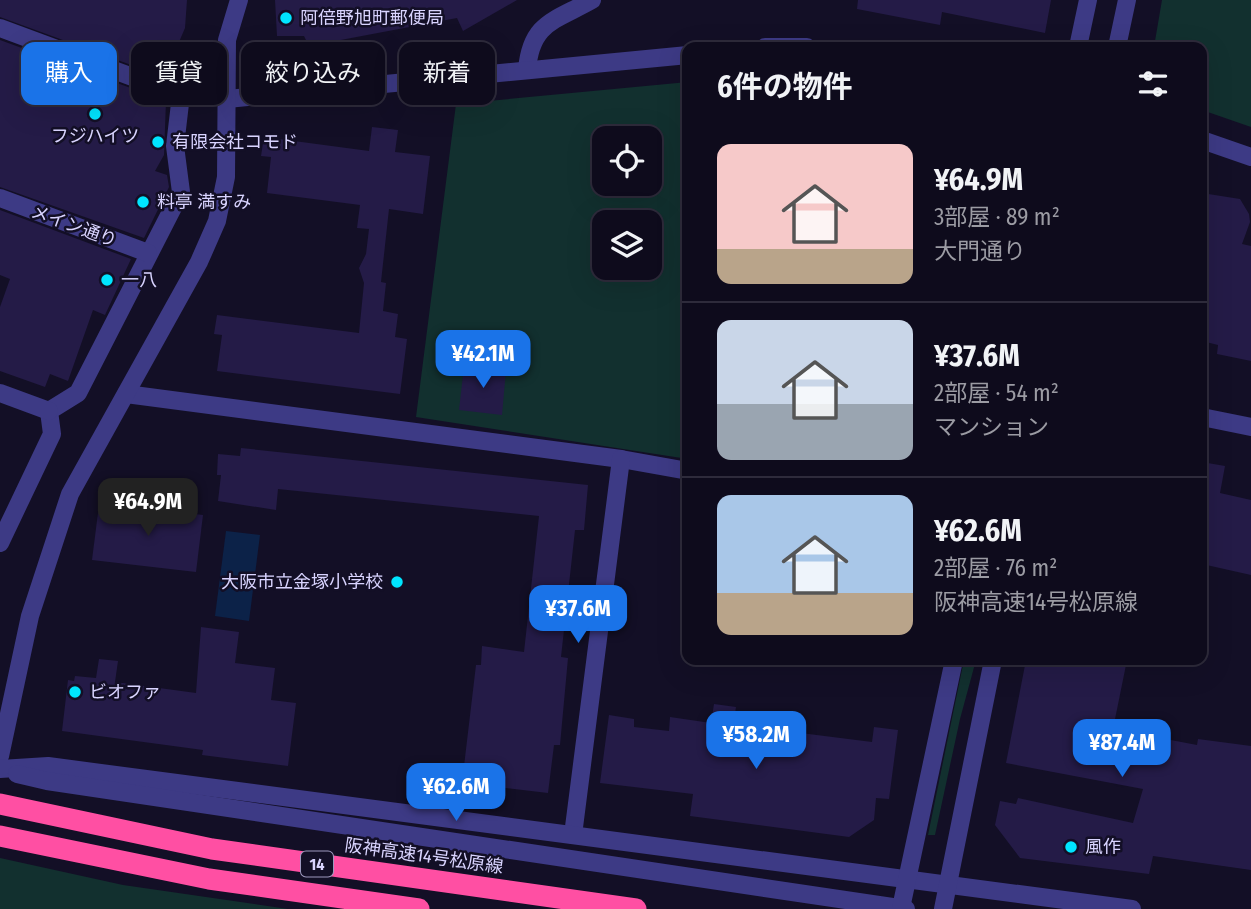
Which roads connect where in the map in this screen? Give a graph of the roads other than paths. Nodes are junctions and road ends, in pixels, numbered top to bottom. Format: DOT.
graph roads {
  1 [pos="239,0"];
  2 [pos="592,0"];
  3 [pos="1088,0"];
  4 [pos="1126,0"];
  5 [pos="0,28"];
  6 [pos="227,42"];
  7 [pos="1079,42"];
  8 [pos="1118,42"];
  9 [pos="682,56"];
  10 [pos="527,70"];
  11 [pos="227,99"];
  12 [pos="227,105"];
  13 [pos="1207,142"];
  14 [pos="1251,157"];
  15 [pos="0,198"];
  16 [pos="148,253"];
  17 [pos="0,393"];
  18 [pos="127,394"];
  19 [pos="49,411"];
  20 [pos="1207,418"];
  21 [pos="1251,427"];
  22 [pos="621,459"];
  23 [pos="682,470"];
  24 [pos="0,543"];
  25 [pos="953,665"];
  26 [pos="992,665"];
  27 [pos="0,756"];
  28 [pos="0,769"];
  29 [pos="0,804"];
  30 [pos="0,835"];
  31 [pos="573,835"];
  32 [pos="906,878"];
  33 [pos="947,884"];
  34 [pos="419,909"];
  35 [pos="636,909"];
  36 [pos="903,909"];
  37 [pos="943,909"];
  38 [pos="1132,909"];
  1 -- 6 [label="street"];
  2 -- 10 [label="street"];
  3 -- 7 [label="street"];
  4 -- 8 [label="street"];
  5 -- 16 [label="street"];
  9 -- 10 [label="street"];
  10 -- 11 [label="street"];
  12 -- 18 [label="street"];
  13 -- 14 [label="street"];
  15 -- 16 [label="street, メイン通り"];
  16 -- 19 [label="street"];
  17 -- 19 [label="street"];
  18 -- 22 [label="street"];
  18 -- 27 [label="street"];
  19 -- 24 [label="street"];
  20 -- 21 [label="street"];
  22 -- 23 [label="street"];
  22 -- 31 [label="street"];
  25 -- 32 [label="street"];
  26 -- 33 [label="street"];
  28 -- 31 [label="street"];
  28 -- 36 [label="street"];
  29 -- 35 [label="highway, 阪神高速14号松原線 / 14"];
  30 -- 34 [label="highway, 14"];
  31 -- 32 [label="street"];
  32 -- 33 [label="street"];
  32 -- 36 [label="street"];
  33 -- 37 [label="street"];
  33 -- 38 [label="street"];
}
